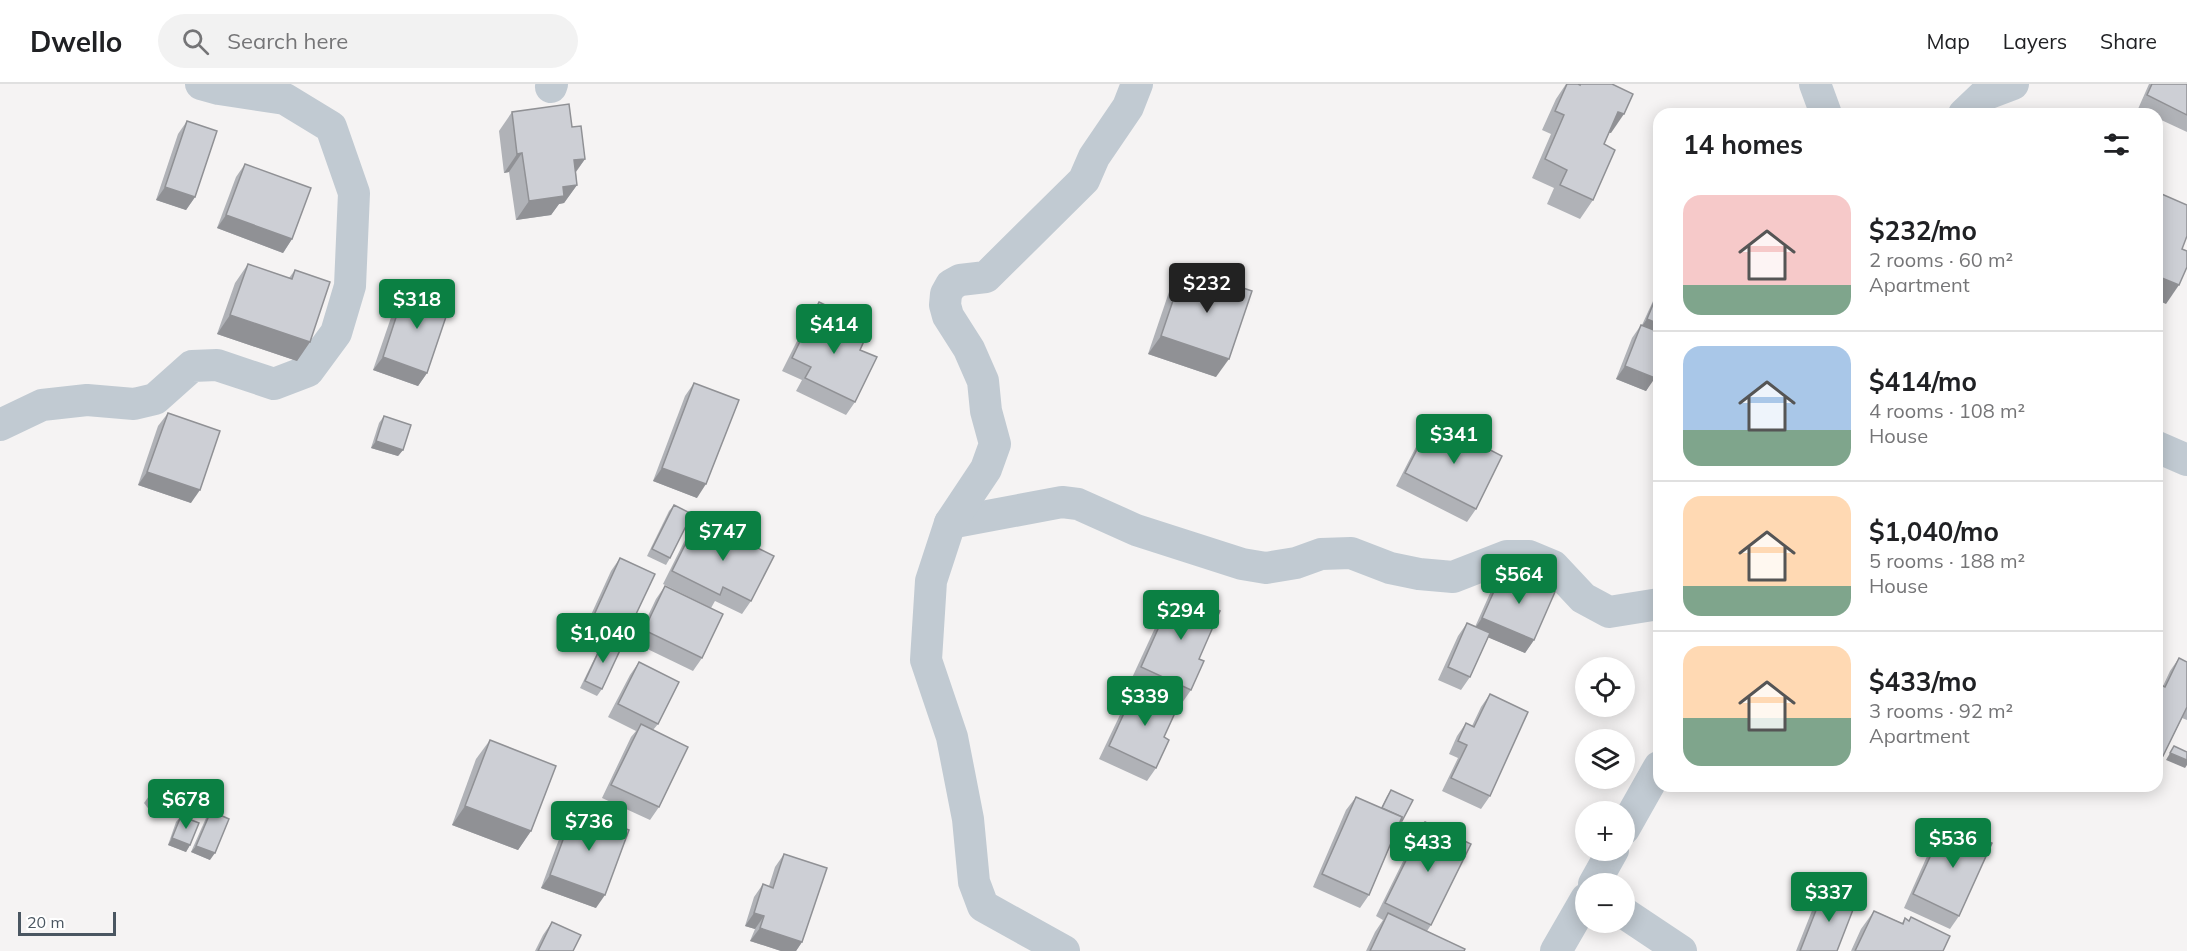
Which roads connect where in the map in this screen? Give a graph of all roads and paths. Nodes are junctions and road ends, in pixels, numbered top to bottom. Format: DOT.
graph roads {
  1 [pos="201,84"];
  2 [pos="1137,84"];
  3 [pos="1815,84"];
  4 [pos="2013,84"];
  5 [pos="1969,98"];
  6 [pos="1824,108"];
  7 [pos="0,425"];
  8 [pos="2163,449"];
  9 [pos="2187,459"];
  10 [pos="950,523"];
  11 [pos="1653,605"];
  12 [pos="1653,778"];
  13 [pos="1635,810"];
  14 [pos="1575,918"];
  15 [pos="1635,920"];
  16 [pos="1064,951"];
  17 [pos="1556,951"];
  18 [pos="1681,951"];
  1 -- 7 [label="street"];
  2 -- 10 [label="street"];
  3 -- 6 [label="street"];
  4 -- 5 [label="street"];
  8 -- 9 [label="street"];
  10 -- 11 [label="street"];
  10 -- 16 [label="street"];
  12 -- 13 [label="street"];
  14 -- 17 [label="street"];
  15 -- 18 [label="street"];
}
